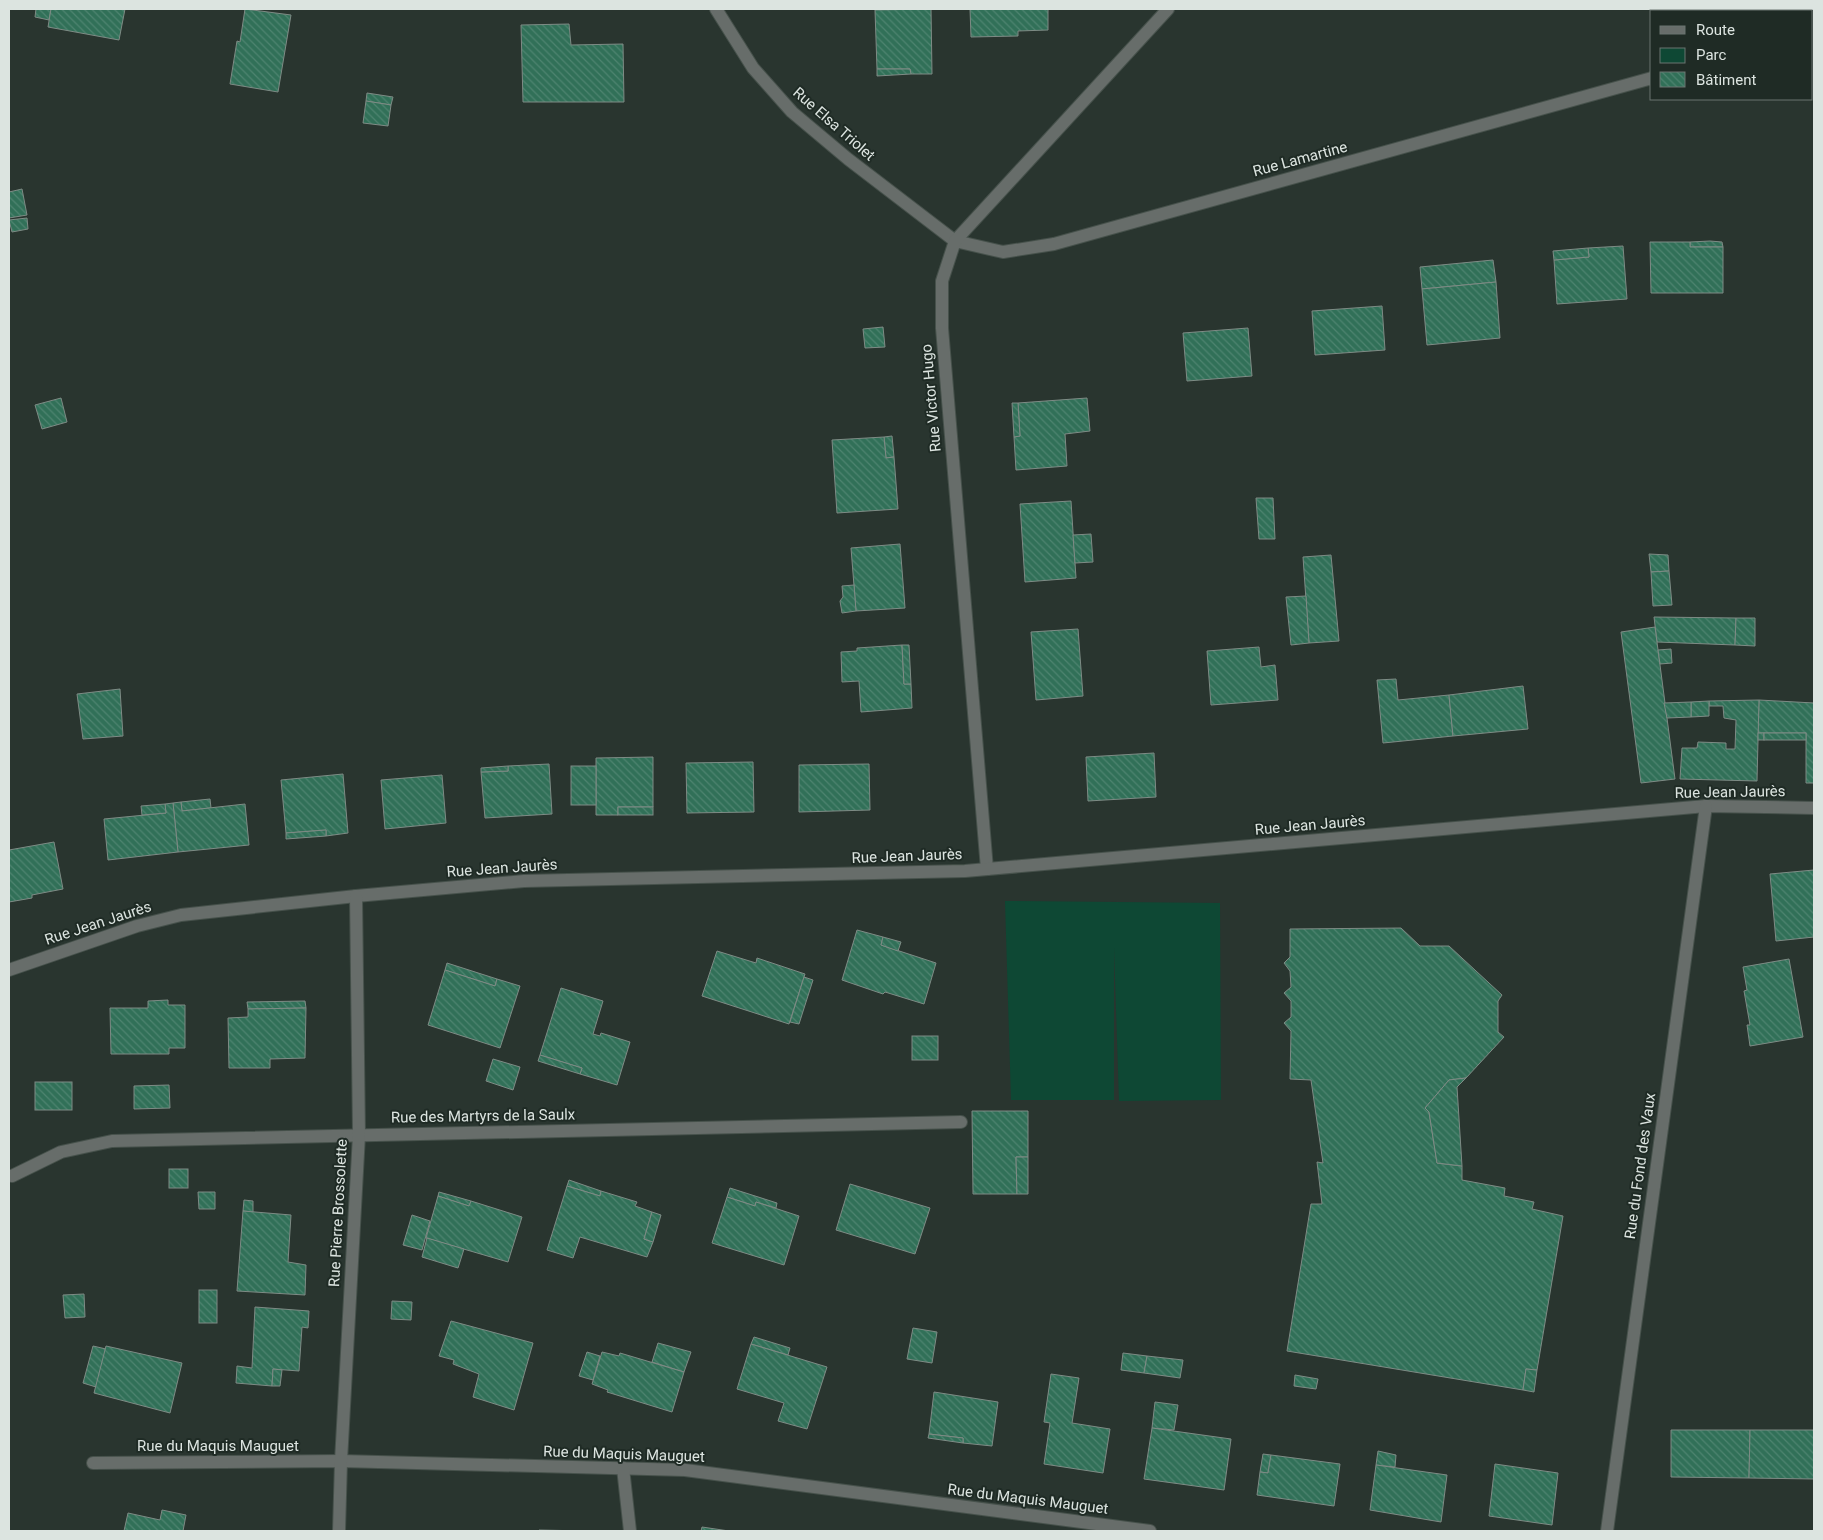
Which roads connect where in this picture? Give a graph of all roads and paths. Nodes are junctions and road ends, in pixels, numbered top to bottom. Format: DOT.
graph roads {
  1 [pos="716,9"];
  2 [pos="1168,9"];
  3 [pos="1650,79"];
  4 [pos="955,241"];
  5 [pos="1706,806"];
  6 [pos="1814,808"];
  7 [pos="986,869"];
  8 [pos="356,896"];
  9 [pos="9,970"];
  10 [pos="961,1122"];
  11 [pos="359,1135"];
  12 [pos="12,1176"];
  13 [pos="341,1461"];
  14 [pos="93,1463"];
  15 [pos="623,1468"];
  16 [pos="339,1531"];
  17 [pos="630,1531"];
  18 [pos="1150,1531"];
  19 [pos="1607,1531"];
  1 -- 4 [label="street, Rue Elsa Triolet"];
  2 -- 4 [label="street, Rue Victor Hugo"];
  3 -- 4 [label="street, Rue Lamartine"];
  4 -- 7 [label="street, Rue Victor Hugo"];
  5 -- 6 [label="street, Rue Jean Jaurès"];
  5 -- 7 [label="street, Rue Jean Jaurès"];
  5 -- 19 [label="street, Rue du Fond des Vaux"];
  7 -- 8 [label="street, Rue Jean Jaurès"];
  8 -- 9 [label="street, Rue Jean Jaurès"];
  8 -- 11 [label="street, Rue Pierre Brossolette"];
  10 -- 11 [label="street, Rue des Martyrs de la Saulx"];
  11 -- 12 [label="street, Rue des Martyrs de la Saulx"];
  11 -- 13 [label="street, Rue Pierre Brossolette"];
  13 -- 14 [label="street, Rue du Maquis Mauguet"];
  13 -- 15 [label="street, Rue du Maquis Mauguet"];
  13 -- 16 [label="street, Rue Pierre Brossolette"];
  15 -- 17 [label="street"];
  15 -- 18 [label="street, Rue du Maquis Mauguet"];
}
